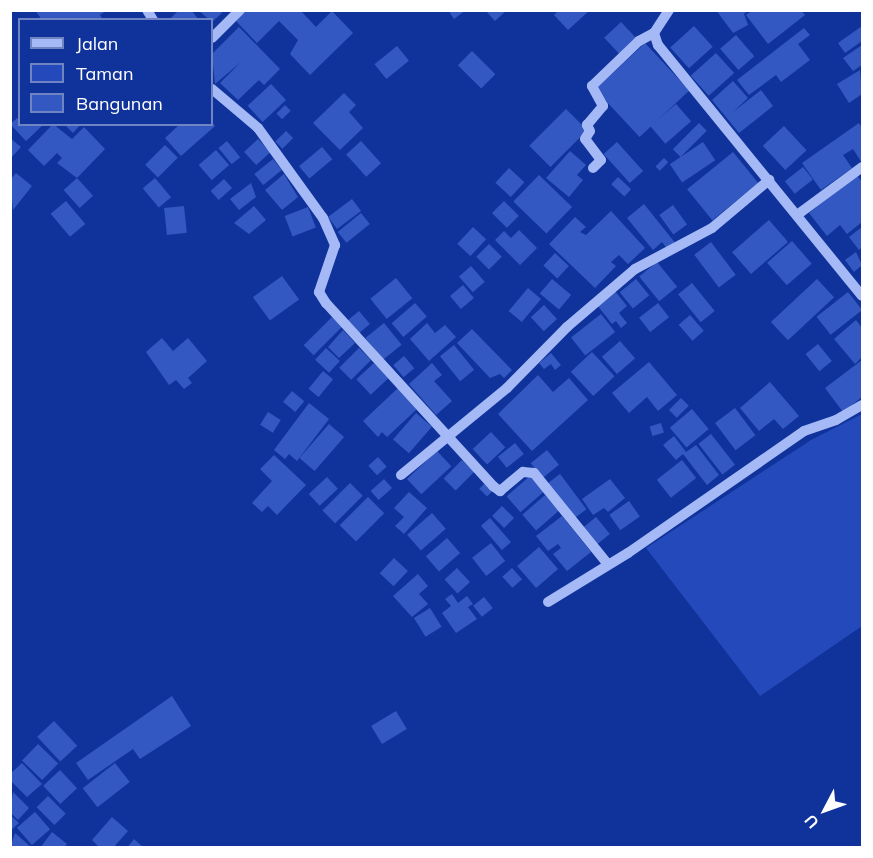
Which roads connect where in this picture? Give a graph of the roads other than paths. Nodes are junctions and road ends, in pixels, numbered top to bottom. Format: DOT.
graph roads {
  1 [pos="240,10"];
  2 [pos="669,10"];
  3 [pos="654,33"];
  4 [pos="213,37"];
  5 [pos="213,90"];
  6 [pos="862,167"];
  7 [pos="593,168"];
  8 [pos="769,180"];
  9 [pos="797,215"];
  10 [pos="862,296"];
  11 [pos="862,405"];
  12 [pos="448,437"];
  13 [pos="401,475"];
  14 [pos="607,562"];
  15 [pos="548,602"];
  1 -- 4 [label="street"];
  2 -- 3 [label="street"];
  3 -- 7 [label="street"];
  3 -- 8 [label="street"];
  5 -- 12 [label="street"];
  6 -- 9 [label="street"];
  8 -- 9 [label="street"];
  8 -- 12 [label="street"];
  9 -- 10 [label="street"];
  11 -- 14 [label="street"];
  12 -- 13 [label="street"];
  12 -- 14 [label="street"];
  14 -- 15 [label="street"];
}
